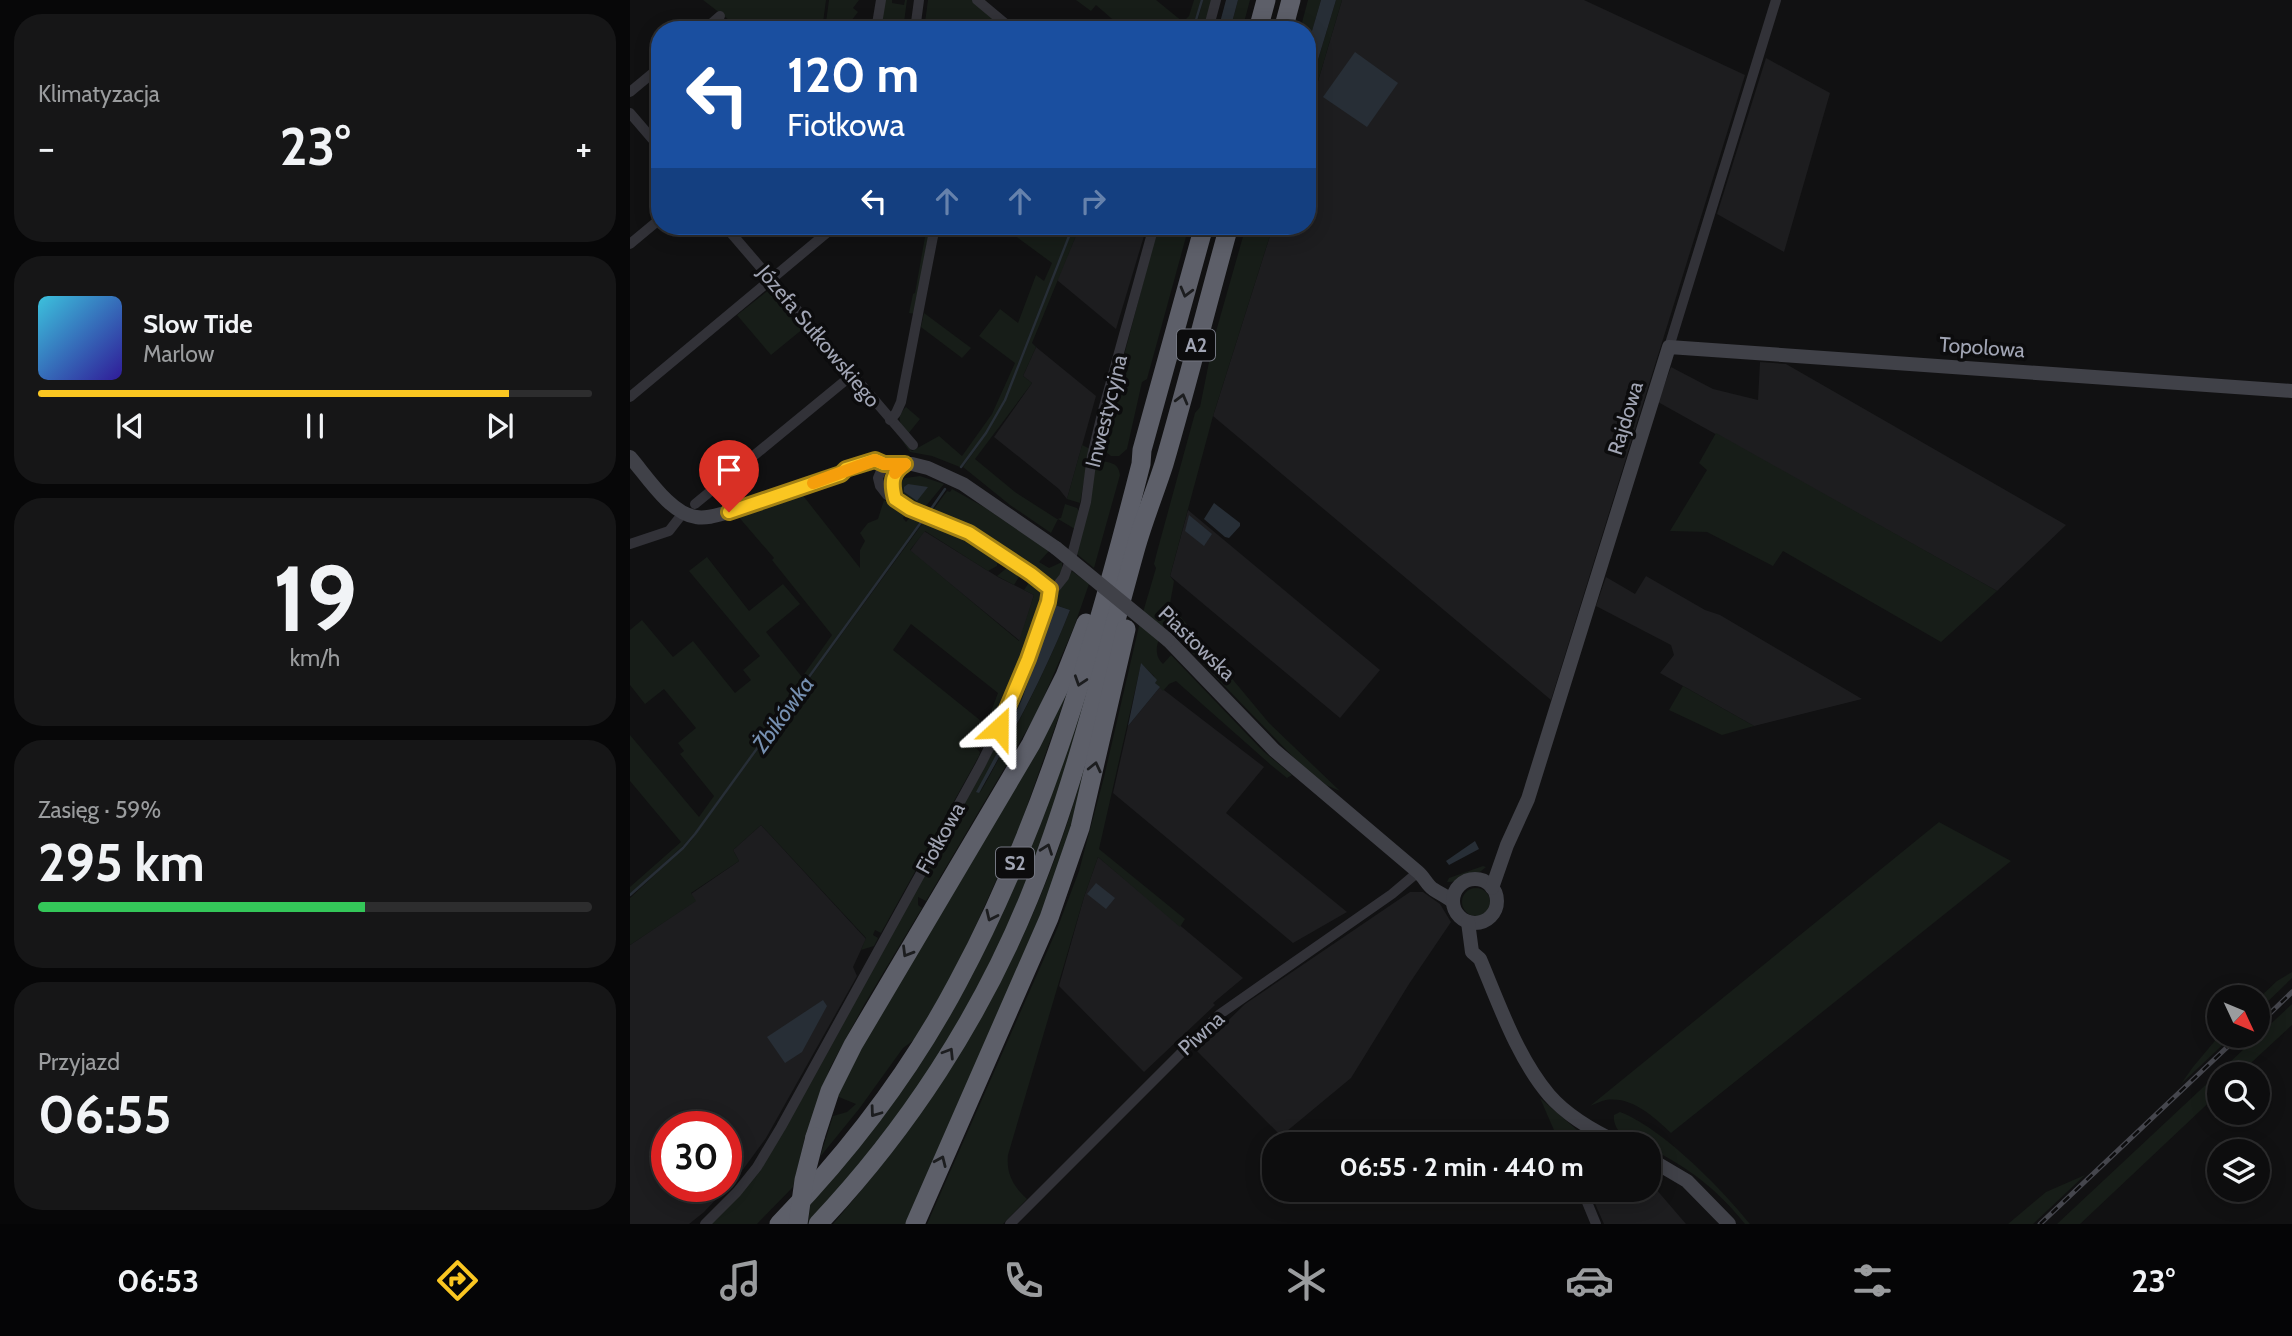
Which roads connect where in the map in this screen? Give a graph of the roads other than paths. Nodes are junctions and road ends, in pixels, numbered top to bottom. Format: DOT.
graph roads {
  1 [pos="881,0"];
  2 [pos="919,0"];
  3 [pos="977,0"];
  4 [pos="1216,0"];
  5 [pos="1266,0"];
  6 [pos="1291,0"];
  7 [pos="1776,0"];
  8 [pos="720,16"];
  9 [pos="714,21"];
  10 [pos="878,21"];
  11 [pos="916,21"];
  12 [pos="1002,21"];
  13 [pos="1210,21"];
  14 [pos="1260,21"];
  15 [pos="1285,21"];
  16 [pos="651,74"];
  17 [pos="630,92"];
  18 [pos="630,113"];
  19 [pos="651,138"];
  20 [pos="651,226"];
  21 [pos="733,235"];
  22 [pos="824,235"];
  23 [pos="933,235"];
  24 [pos="1152,235"];
  25 [pos="1202,235"];
  26 [pos="1227,235"];
  27 [pos="630,244"];
  28 [pos="771,279"];
  29 [pos="1669,347"];
  30 [pos="852,375"];
  31 [pos="2292,391"];
  32 [pos="630,397"];
  33 [pos="890,420"];
  34 [pos="913,445"];
  35 [pos="1142,450"];
  36 [pos="630,457"];
  37 [pos="884,464"];
  38 [pos="912,465"];
  39 [pos="1164,465"];
  40 [pos="895,499"];
  41 [pos="695,504"];
  42 [pos="683,513"];
  43 [pos="630,544"];
  44 [pos="1050,589"];
  45 [pos="1507,845"];
  46 [pos="1422,875"];
  47 [pos="1479,880"];
  48 [pos="1458,887"];
  49 [pos="1493,888"];
  50 [pos="1453,902"];
  51 [pos="1475,922"];
  52 [pos="1595,1131"];
  53 [pos="1661,1166"];
  54 [pos="1587,1202"];
  55 [pos="705,1224"];
  56 [pos="779,1224"];
  57 [pos="798,1224"];
  58 [pos="818,1224"];
  59 [pos="915,1224"];
  60 [pos="1010,1224"];
  61 [pos="1597,1224"];
  62 [pos="1729,1224"];
  1 -- 10 [label="street"];
  2 -- 11 [label="street"];
  3 -- 12 [label="street"];
  4 -- 13 [label="street"];
  5 -- 14 [label="highway"];
  6 -- 15 [label="highway"];
  7 -- 29 [label="street, Rajdowa"];
  8 -- 9 [label="street"];
  16 -- 17 [label="street"];
  18 -- 19 [label="street"];
  20 -- 27 [label="street"];
  21 -- 28 [label="street, Józefa Sułkowskiego"];
  22 -- 28 [label="street"];
  23 -- 33 [label="street"];
  24 -- 44 [label="street, Inwestycyjna"];
  25 -- 35 [label="highway, S2, one-way"];
  39 -- 26 [label="highway, A2, one-way"];
  28 -- 30 [label="street, Józefa Sułkowskiego"];
  28 -- 32 [label="street"];
  29 -- 31 [label="street, Topolowa"];
  29 -- 45 [label="street, Rajdowa"];
  30 -- 33 [label="street, Józefa Sułkowskiego"];
  30 -- 41 [label="street"];
  33 -- 34 [label="street, Józefa Sułkowskiego"];
  35 -- 56 [label="highway, S2, one-way"];
  35 -- 57 [label="highway, one-way, bridge"];
  36 -- 42 [label="street"];
  37 -- 38 [label="street"];
  37 -- 40 [label="street"];
  37 -- 42 [label="street"];
  38 -- 40 [label="street"];
  38 -- 46 [label="street, Piastowska, bridge"];
  58 -- 39 [label="highway, S2, one-way"];
  59 -- 39 [label="highway, one-way"];
  40 -- 44 [label="street"];
  42 -- 43 [label="street"];
  44 -- 55 [label="street, Fiołkowa"];
  45 -- 47 [label="street, Rajdowa"];
  45 -- 49 [label="street, Rajdowa"];
  46 -- 48 [label="street, Piastowska"];
  46 -- 50 [label="street, Piastowska"];
  46 -- 60 [label="street, Piwna"];
  47 -- 48 [label="street"];
  47 -- 49 [label="street"];
  48 -- 50 [label="street"];
  49 -- 51 [label="street"];
  50 -- 51 [label="street"];
  51 -- 52 [label="street"];
  53 -- 62 [label="street"];
  54 -- 61 [label="street"];
}
